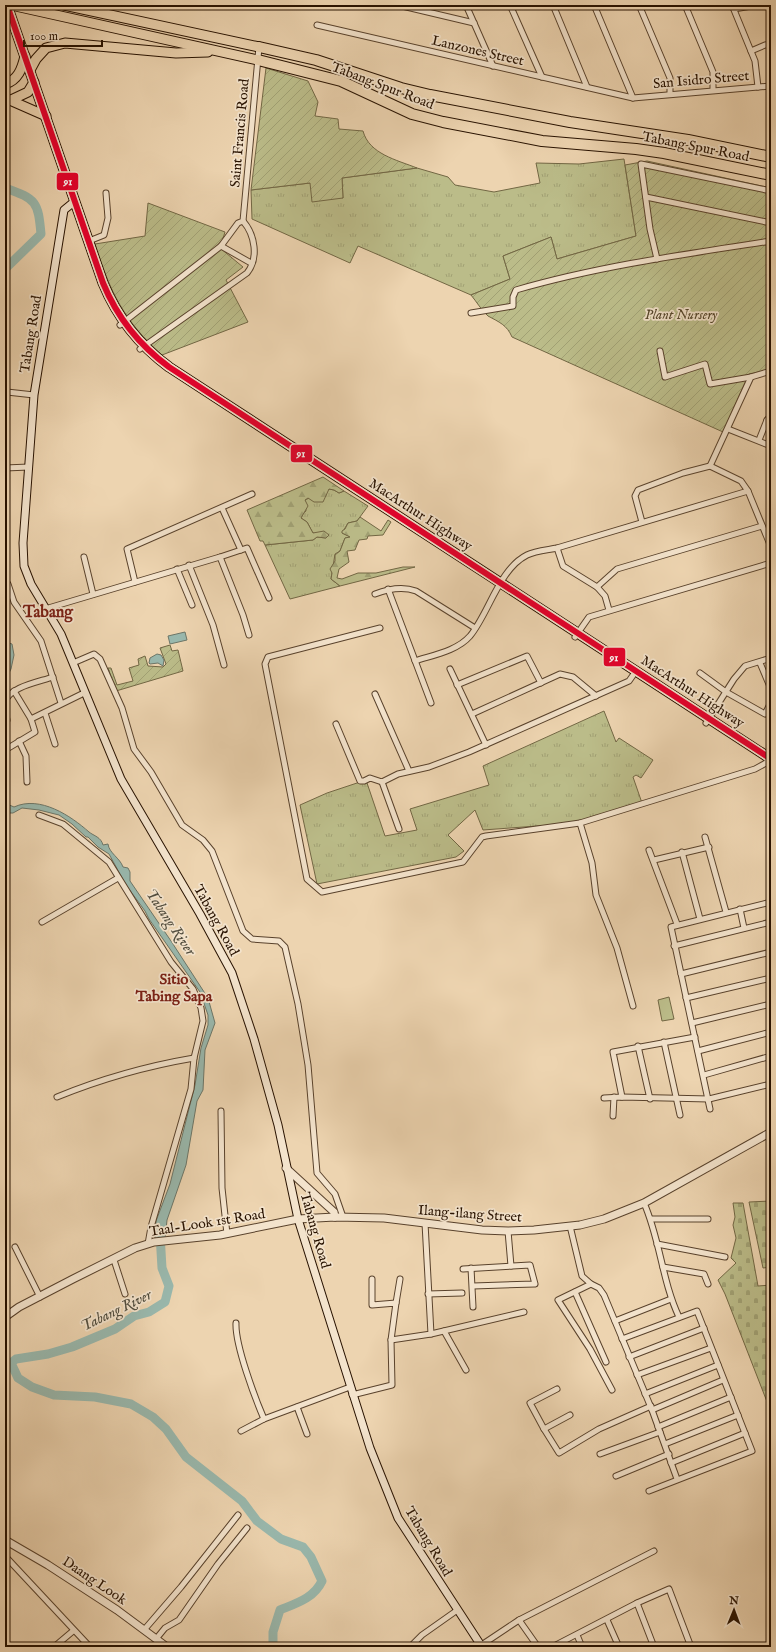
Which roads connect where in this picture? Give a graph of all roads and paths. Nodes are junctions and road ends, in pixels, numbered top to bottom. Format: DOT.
graph roads {
  1 [pos="7,5"];
  2 [pos="11,5"];
  3 [pos="64,5"];
  4 [pos="98,5"];
  5 [pos="398,5"];
  6 [pos="466,5"];
  7 [pos="510,5"];
  8 [pos="553,5"];
  9 [pos="594,5"];
  10 [pos="639,5"];
  11 [pos="685,5"];
  12 [pos="757,5"];
  13 [pos="733,7"];
  14 [pos="118,16"];
  15 [pos="474,24"];
  16 [pos="317,25"];
  17 [pos="771,44"];
  18 [pos="259,47"];
  19 [pos="751,51"];
  20 [pos="220,52"];
  21 [pos="25,56"];
  22 [pos="258,60"];
  23 [pos="493,66"];
  24 [pos="30,70"];
  25 [pos="542,77"];
  26 [pos="34,82"];
  27 [pos="5,84"];
  28 [pos="771,86"];
  29 [pos="587,87"];
  30 [pos="758,87"];
  31 [pos="713,90"];
  32 [pos="670,94"];
  33 [pos="634,98"];
  34 [pos="8,99"];
  35 [pos="46,116"];
  36 [pos="771,157"];
  37 [pos="771,174"];
  38 [pos="771,190"];
  39 [pos="106,192"];
  40 [pos="646,196"];
  41 [pos="75,201"];
  42 [pos="243,220"];
  43 [pos="771,223"];
  44 [pos="89,241"];
  45 [pos="771,241"];
  46 [pos="221,246"];
  47 [pos="657,259"];
  48 [pos="251,263"];
  49 [pos="471,313"];
  50 [pos="122,324"];
  51 [pos="142,347"];
  52 [pos="660,351"];
  53 [pos="771,371"];
  54 [pos="751,377"];
  55 [pos="5,390"];
  56 [pos="34,395"];
  57 [pos="771,415"];
  58 [pos="769,421"];
  59 [pos="728,429"];
  60 [pos="759,440"];
  61 [pos="771,446"];
  62 [pos="710,466"];
  63 [pos="29,467"];
  64 [pos="5,468"];
  65 [pos="748,491"];
  66 [pos="252,494"];
  67 [pos="222,508"];
  68 [pos="642,522"];
  69 [pos="762,526"];
  70 [pos="771,547"];
  71 [pos="557,548"];
  72 [pos="241,550"];
  73 [pos="84,557"];
  74 [pos="220,557"];
  75 [pos="771,564"];
  76 [pos="189,565"];
  77 [pos="177,569"];
  78 [pos="134,582"];
  79 [pos="8,584"];
  80 [pos="500,585"];
  81 [pos="597,587"];
  82 [pos="388,589"];
  83 [pos="93,594"];
  84 [pos="375,594"];
  85 [pos="269,598"];
  86 [pos="192,605"];
  87 [pos="45,609"];
  88 [pos="609,610"];
  89 [pos="380,628"];
  90 [pos="475,628"];
  91 [pos="249,635"];
  92 [pos="576,635"];
  93 [pos="771,658"];
  94 [pos="415,662"];
  95 [pos="73,663"];
  96 [pos="760,663"];
  97 [pos="224,665"];
  98 [pos="450,669"];
  99 [pos="634,673"];
  100 [pos="700,673"];
  101 [pos="53,677"];
  102 [pos="541,683"];
  103 [pos="457,685"];
  104 [pos="771,689"];
  105 [pos="14,691"];
  106 [pos="84,692"];
  107 [pos="726,692"];
  108 [pos="375,694"];
  109 [pos="596,696"];
  110 [pos="5,702"];
  111 [pos="61,702"];
  112 [pos="771,702"];
  113 [pos="432,703"];
  114 [pos="5,711"];
  115 [pos="45,713"];
  116 [pos="472,714"];
  117 [pos="31,719"];
  118 [pos="7,720"];
  119 [pos="707,720"];
  120 [pos="336,724"];
  121 [pos="19,741"];
  122 [pos="55,744"];
  123 [pos="486,745"];
  124 [pos="5,750"];
  125 [pos="769,761"];
  126 [pos="409,771"];
  127 [pos="27,782"];
  128 [pos="382,782"];
  129 [pos="39,814"];
  130 [pos="580,823"];
  131 [pos="399,829"];
  132 [pos="705,837"];
  133 [pos="709,847"];
  134 [pos="649,850"];
  135 [pos="682,852"];
  136 [pos="654,860"];
  137 [pos="118,878"];
  138 [pos="771,902"];
  139 [pos="740,909"];
  140 [pos="726,912"];
  141 [pos="700,919"];
  142 [pos="42,922"];
  143 [pos="771,922"];
  144 [pos="677,924"];
  145 [pos="744,928"];
  146 [pos="674,946"];
  147 [pos="771,952"];
  148 [pos="681,974"];
  149 [pos="771,978"];
  150 [pos="686,998"];
  151 [pos="771,1004"];
  152 [pos="633,1006"];
  153 [pos="692,1023"];
  154 [pos="771,1032"];
  155 [pos="695,1037"];
  156 [pos="664,1042"];
  157 [pos="638,1046"];
  158 [pos="698,1051"];
  159 [pos="771,1056"];
  160 [pos="194,1058"];
  161 [pos="704,1075"];
  162 [pos="771,1084"];
  163 [pos="57,1097"];
  164 [pos="614,1097"];
  165 [pos="622,1097"];
  166 [pos="604,1098"];
  167 [pos="650,1099"];
  168 [pos="676,1099"];
  169 [pos="709,1099"];
  170 [pos="710,1109"];
  171 [pos="221,1111"];
  172 [pos="680,1115"];
  173 [pos="613,1116"];
  174 [pos="771,1132"];
  175 [pos="286,1168"];
  176 [pos="644,1203"];
  177 [pos="335,1217"];
  178 [pos="343,1217"];
  179 [pos="298,1219"];
  180 [pos="651,1219"];
  181 [pos="708,1219"];
  182 [pos="425,1223"];
  183 [pos="570,1226"];
  184 [pos="508,1231"];
  185 [pos="227,1234"];
  186 [pos="151,1243"];
  187 [pos="657,1244"];
  188 [pos="15,1247"];
  189 [pos="725,1257"];
  190 [pos="114,1260"];
  191 [pos="511,1266"];
  192 [pos="663,1266"];
  193 [pos="463,1268"];
  194 [pos="471,1268"];
  195 [pos="372,1279"];
  196 [pos="400,1279"];
  197 [pos="591,1284"];
  198 [pos="708,1284"];
  199 [pos="472,1286"];
  200 [pos="575,1292"];
  201 [pos="462,1293"];
  202 [pos="125,1294"];
  203 [pos="428,1294"];
  204 [pos="40,1297"];
  205 [pos="670,1299"];
  206 [pos="396,1303"];
  207 [pos="473,1307"];
  208 [pos="524,1312"];
  209 [pos="5,1317"];
  210 [pos="679,1317"];
  211 [pos="615,1321"];
  212 [pos="236,1323"];
  213 [pos="704,1328"];
  214 [pos="444,1331"];
  215 [pos="430,1334"];
  216 [pos="622,1339"];
  217 [pos="391,1340"];
  218 [pos="711,1348"];
  219 [pos="629,1357"];
  220 [pos="606,1362"];
  221 [pos="718,1365"];
  222 [pos="466,1370"];
  223 [pos="637,1375"];
  224 [pos="723,1380"];
  225 [pos="557,1389"];
  226 [pos="612,1390"];
  227 [pos="351,1391"];
  228 [pos="645,1394"];
  229 [pos="731,1397"];
  230 [pos="527,1398"];
  231 [pos="530,1403"];
  232 [pos="297,1406"];
  233 [pos="652,1408"];
  234 [pos="570,1415"];
  235 [pos="738,1415"];
  236 [pos="264,1419"];
  237 [pos="544,1429"];
  238 [pos="659,1429"];
  239 [pos="241,1432"];
  240 [pos="745,1433"];
  241 [pos="307,1434"];
  242 [pos="665,1444"];
  243 [pos="600,1454"];
  244 [pos="669,1454"];
  245 [pos="671,1463"];
  246 [pos="616,1476"];
  247 [pos="677,1479"];
  248 [pos="649,1491"];
  249 [pos="238,1515"];
  250 [pos="247,1528"];
  251 [pos="7,1544"];
  252 [pos="654,1551"];
  253 [pos="5,1556"];
  254 [pos="637,1603"];
  255 [pos="456,1610"];
  256 [pos="519,1620"];
  257 [pos="607,1620"];
  258 [pos="144,1630"];
  259 [pos="73,1631"];
  260 [pos="577,1635"];
  261 [pos="156,1639"];
  262 [pos="481,1646"];
  263 [pos="54,1647"];
  264 [pos="90,1647"];
  265 [pos="167,1647"];
  266 [pos="410,1647"];
  267 [pos="538,1647"];
  268 [pos="552,1647"];
  269 [pos="582,1647"];
  270 [pos="619,1647"];
  271 [pos="654,1647"];
  272 [pos="691,1647"];
  1 -- 21 [label="highway, MacArthur Highway"];
  2 -- 20 [label="highway, Tabang Spur Road"];
  3 -- 14 [label="highway, Tabang Spur Road"];
  4 -- 14 [label="highway"];
  5 -- 15 [label="street"];
  6 -- 15 [label="street"];
  7 -- 25 [label="street"];
  8 -- 29 [label="street"];
  9 -- 33 [label="street"];
  10 -- 32 [label="street"];
  11 -- 31 [label="street"];
  12 -- 13 [label="street"];
  13 -- 19 [label="street"];
  14 -- 18 [label="highway, Tabang Spur Road"];
  15 -- 23 [label="street"];
  16 -- 23 [label="street, Lanzones Street"];
  17 -- 19 [label="street"];
  18 -- 22 [label="street, Saint Francis Road"];
  18 -- 36 [label="highway, Tabang Spur Road"];
  19 -- 30 [label="street"];
  20 -- 22 [label="highway, Tabang Spur Road"];
  20 -- 24 [label="highway"];
  21 -- 24 [label="highway, MacArthur Highway"];
  21 -- 27 [label="highway"];
  22 -- 37 [label="highway, Tabang Spur Road"];
  22 -- 42 [label="street, Saint Francis Road"];
  23 -- 25 [label="street, Lanzones Street"];
  24 -- 26 [label="highway, MacArthur Highway"];
  25 -- 29 [label="street, Lanzones Street"];
  26 -- 34 [label="highway"];
  26 -- 35 [label="highway, MacArthur Highway"];
  28 -- 30 [label="street, San Isidro Street"];
  29 -- 33 [label="street, Lanzones Street"];
  30 -- 31 [label="street, San Isidro Street"];
  31 -- 32 [label="street, San Isidro Street"];
  32 -- 33 [label="street, San Isidro Street"];
  34 -- 35 [label="highway"];
  35 -- 41 [label="highway, MacArthur Highway"];
  38 -- 40 [label="street"];
  39 -- 44 [label="street"];
  40 -- 43 [label="street"];
  40 -- 47 [label="street"];
  41 -- 44 [label="highway, MacArthur Highway"];
  41 -- 56 [label="main road, Tabang Road"];
  42 -- 46 [label="street"];
  42 -- 48 [label="street"];
  44 -- 50 [label="highway, MacArthur Highway"];
  45 -- 47 [label="street"];
  46 -- 48 [label="street"];
  46 -- 50 [label="street"];
  47 -- 49 [label="street"];
  48 -- 51 [label="street"];
  50 -- 51 [label="highway, MacArthur Highway"];
  51 -- 80 [label="highway, MacArthur Highway"];
  52 -- 54 [label="street"];
  53 -- 54 [label="street"];
  54 -- 59 [label="street"];
  55 -- 56 [label="street"];
  56 -- 63 [label="main road, Tabang Road"];
  57 -- 58 [label="street"];
  58 -- 60 [label="street"];
  59 -- 60 [label="street"];
  59 -- 62 [label="street"];
  60 -- 61 [label="street"];
  62 -- 65 [label="street"];
  62 -- 68 [label="street"];
  63 -- 64 [label="street"];
  63 -- 87 [label="main road, Tabang Road"];
  65 -- 68 [label="street"];
  65 -- 69 [label="street"];
  66 -- 67 [label="street"];
  67 -- 72 [label="street"];
  67 -- 78 [label="street"];
  68 -- 71 [label="street"];
  69 -- 70 [label="street"];
  69 -- 81 [label="street"];
  71 -- 80 [label="street"];
  71 -- 81 [label="street"];
  72 -- 74 [label="street"];
  72 -- 85 [label="street"];
  73 -- 83 [label="street"];
  74 -- 76 [label="street"];
  74 -- 91 [label="street"];
  75 -- 88 [label="street"];
  76 -- 77 [label="street"];
  76 -- 97 [label="street"];
  77 -- 78 [label="street"];
  77 -- 86 [label="street"];
  78 -- 83 [label="street"];
  79 -- 101 [label="street"];
  80 -- 90 [label="street"];
  80 -- 92 [label="highway, MacArthur Highway"];
  81 -- 88 [label="street"];
  82 -- 84 [label="street"];
  82 -- 90 [label="street"];
  82 -- 94 [label="street"];
  83 -- 87 [label="street"];
  87 -- 95 [label="main road, Tabang Road"];
  88 -- 92 [label="street"];
  89 -- 130 [label="street"];
  90 -- 94 [label="street"];
  92 -- 99 [label="highway, MacArthur Highway"];
  93 -- 96 [label="street"];
  94 -- 113 [label="street"];
  95 -- 106 [label="main road, Tabang Road"];
  95 -- 178 [label="street"];
  96 -- 104 [label="street"];
  96 -- 107 [label="street"];
  98 -- 103 [label="street"];
  99 -- 109 [label="street"];
  99 -- 119 [label="highway, MacArthur Highway"];
  100 -- 107 [label="street"];
  101 -- 105 [label="street"];
  101 -- 111 [label="street"];
  102 -- 103 [label="street"];
  102 -- 109 [label="street"];
  102 -- 116 [label="street"];
  103 -- 116 [label="street"];
  105 -- 110 [label="street"];
  105 -- 117 [label="street"];
  106 -- 111 [label="street"];
  106 -- 175 [label="main road, Tabang Road"];
  107 -- 112 [label="street"];
  107 -- 119 [label="street"];
  108 -- 126 [label="street"];
  109 -- 123 [label="street"];
  111 -- 115 [label="street"];
  114 -- 118 [label="street"];
  115 -- 117 [label="street"];
  115 -- 122 [label="street"];
  116 -- 123 [label="street"];
  117 -- 121 [label="street"];
  119 -- 125 [label="highway, MacArthur Highway"];
  120 -- 128 [label="street"];
  121 -- 124 [label="street"];
  121 -- 127 [label="street"];
  123 -- 126 [label="street"];
  125 -- 130 [label="street"];
  126 -- 128 [label="street"];
  128 -- 131 [label="street"];
  129 -- 137 [label="street"];
  130 -- 152 [label="street"];
  132 -- 133 [label="street"];
  133 -- 135 [label="street"];
  133 -- 140 [label="street"];
  134 -- 136 [label="street"];
  135 -- 136 [label="street"];
  135 -- 141 [label="street"];
  136 -- 144 [label="street"];
  137 -- 142 [label="street"];
  137 -- 160 [label="street"];
  138 -- 139 [label="street"];
  139 -- 140 [label="street"];
  139 -- 145 [label="street"];
  140 -- 141 [label="street"];
  141 -- 144 [label="street"];
  143 -- 145 [label="street"];
  144 -- 146 [label="street"];
  145 -- 146 [label="street"];
  146 -- 148 [label="street"];
  147 -- 148 [label="street"];
  148 -- 150 [label="street"];
  149 -- 150 [label="street"];
  150 -- 153 [label="street"];
  151 -- 153 [label="street"];
  153 -- 155 [label="street"];
  154 -- 158 [label="street"];
  155 -- 156 [label="street"];
  155 -- 158 [label="street"];
  156 -- 157 [label="street"];
  156 -- 168 [label="street"];
  157 -- 165 [label="street"];
  157 -- 167 [label="street"];
  158 -- 161 [label="street"];
  159 -- 161 [label="street"];
  160 -- 163 [label="street"];
  160 -- 186 [label="street"];
  161 -- 169 [label="street"];
  162 -- 169 [label="street"];
  164 -- 165 [label="street"];
  164 -- 166 [label="street"];
  164 -- 173 [label="street"];
  165 -- 167 [label="street"];
  167 -- 168 [label="street"];
  168 -- 169 [label="street"];
  168 -- 172 [label="street"];
  169 -- 170 [label="street"];
  171 -- 185 [label="street"];
  174 -- 176 [label="main road, Ilang-ilang Street"];
  175 -- 177 [label="main road"];
  175 -- 179 [label="main road, Tabang Road"];
  176 -- 180 [label="street"];
  176 -- 183 [label="main road, Ilang-ilang Street"];
  177 -- 178 [label="main road, Ilang-ilang Street"];
  177 -- 179 [label="main road, Taal-Look 1st Road"];
  178 -- 182 [label="main road, Ilang-ilang Street"];
  179 -- 185 [label="main road, Taal-Look 1st Road"];
  179 -- 227 [label="main road, Tabang Road"];
  180 -- 181 [label="street"];
  180 -- 187 [label="street"];
  182 -- 184 [label="main road, Ilang-ilang Street"];
  182 -- 203 [label="street"];
  183 -- 184 [label="main road, Ilang-ilang Street"];
  183 -- 197 [label="street"];
  184 -- 191 [label="street"];
  185 -- 186 [label="main road, Taal-Look 1st Road"];
  186 -- 190 [label="main road, Taal-Look 1st Road"];
  187 -- 189 [label="street"];
  187 -- 192 [label="street"];
  188 -- 204 [label="street"];
  190 -- 202 [label="street"];
  190 -- 204 [label="main road, Taal-Look 1st Road"];
  191 -- 194 [label="street"];
  191 -- 199 [label="street"];
  192 -- 198 [label="street"];
  192 -- 205 [label="street"];
  193 -- 194 [label="street"];
  194 -- 199 [label="street"];
  195 -- 206 [label="street"];
  196 -- 206 [label="street"];
  197 -- 200 [label="street"];
  197 -- 211 [label="street"];
  199 -- 207 [label="street"];
  200 -- 220 [label="street"];
  200 -- 226 [label="street"];
  201 -- 203 [label="street"];
  203 -- 215 [label="street"];
  204 -- 209 [label="main road, Taal-Look 1st Road"];
  205 -- 210 [label="street"];
  205 -- 211 [label="street"];
  206 -- 217 [label="street"];
  208 -- 214 [label="street"];
  210 -- 213 [label="street"];
  210 -- 216 [label="street"];
  211 -- 216 [label="street"];
  212 -- 236 [label="street"];
  213 -- 218 [label="street"];
  213 -- 219 [label="street"];
  214 -- 215 [label="street"];
  214 -- 222 [label="street"];
  215 -- 217 [label="street"];
  216 -- 219 [label="street"];
  217 -- 227 [label="street"];
  218 -- 221 [label="street"];
  218 -- 223 [label="street"];
  219 -- 223 [label="street"];
  221 -- 224 [label="street"];
  221 -- 228 [label="street"];
  223 -- 228 [label="street"];
  224 -- 229 [label="street"];
  224 -- 233 [label="street"];
  225 -- 231 [label="street"];
  227 -- 232 [label="street"];
  227 -- 255 [label="main road, Tabang Road"];
  228 -- 233 [label="street"];
  229 -- 235 [label="street"];
  229 -- 238 [label="street"];
  230 -- 231 [label="street"];
  231 -- 237 [label="street"];
  232 -- 236 [label="street"];
  232 -- 241 [label="street"];
  233 -- 237 [label="street"];
  233 -- 238 [label="street"];
  234 -- 237 [label="street"];
  235 -- 240 [label="street"];
  235 -- 242 [label="street"];
  236 -- 239 [label="street"];
  238 -- 242 [label="street"];
  238 -- 243 [label="street"];
  240 -- 245 [label="street"];
  240 -- 247 [label="street"];
  242 -- 244 [label="street"];
  244 -- 245 [label="street"];
  244 -- 246 [label="street"];
  245 -- 247 [label="street"];
  247 -- 248 [label="street"];
  249 -- 258 [label="street"];
  250 -- 261 [label="street"];
  251 -- 258 [label="main road, Daang Look"];
  252 -- 256 [label="street"];
  253 -- 259 [label="street"];
  254 -- 257 [label="street"];
  254 -- 271 [label="street"];
  254 -- 272 [label="street"];
  255 -- 262 [label="main road, Tabang Road"];
  255 -- 266 [label="street"];
  256 -- 262 [label="street"];
  256 -- 267 [label="street"];
  257 -- 260 [label="street"];
  257 -- 270 [label="street"];
  258 -- 261 [label="main road, Daang Look"];
  259 -- 263 [label="street"];
  259 -- 264 [label="street"];
  260 -- 268 [label="street"];
  260 -- 269 [label="street"];
  261 -- 265 [label="main road, Daang Look"];
}
